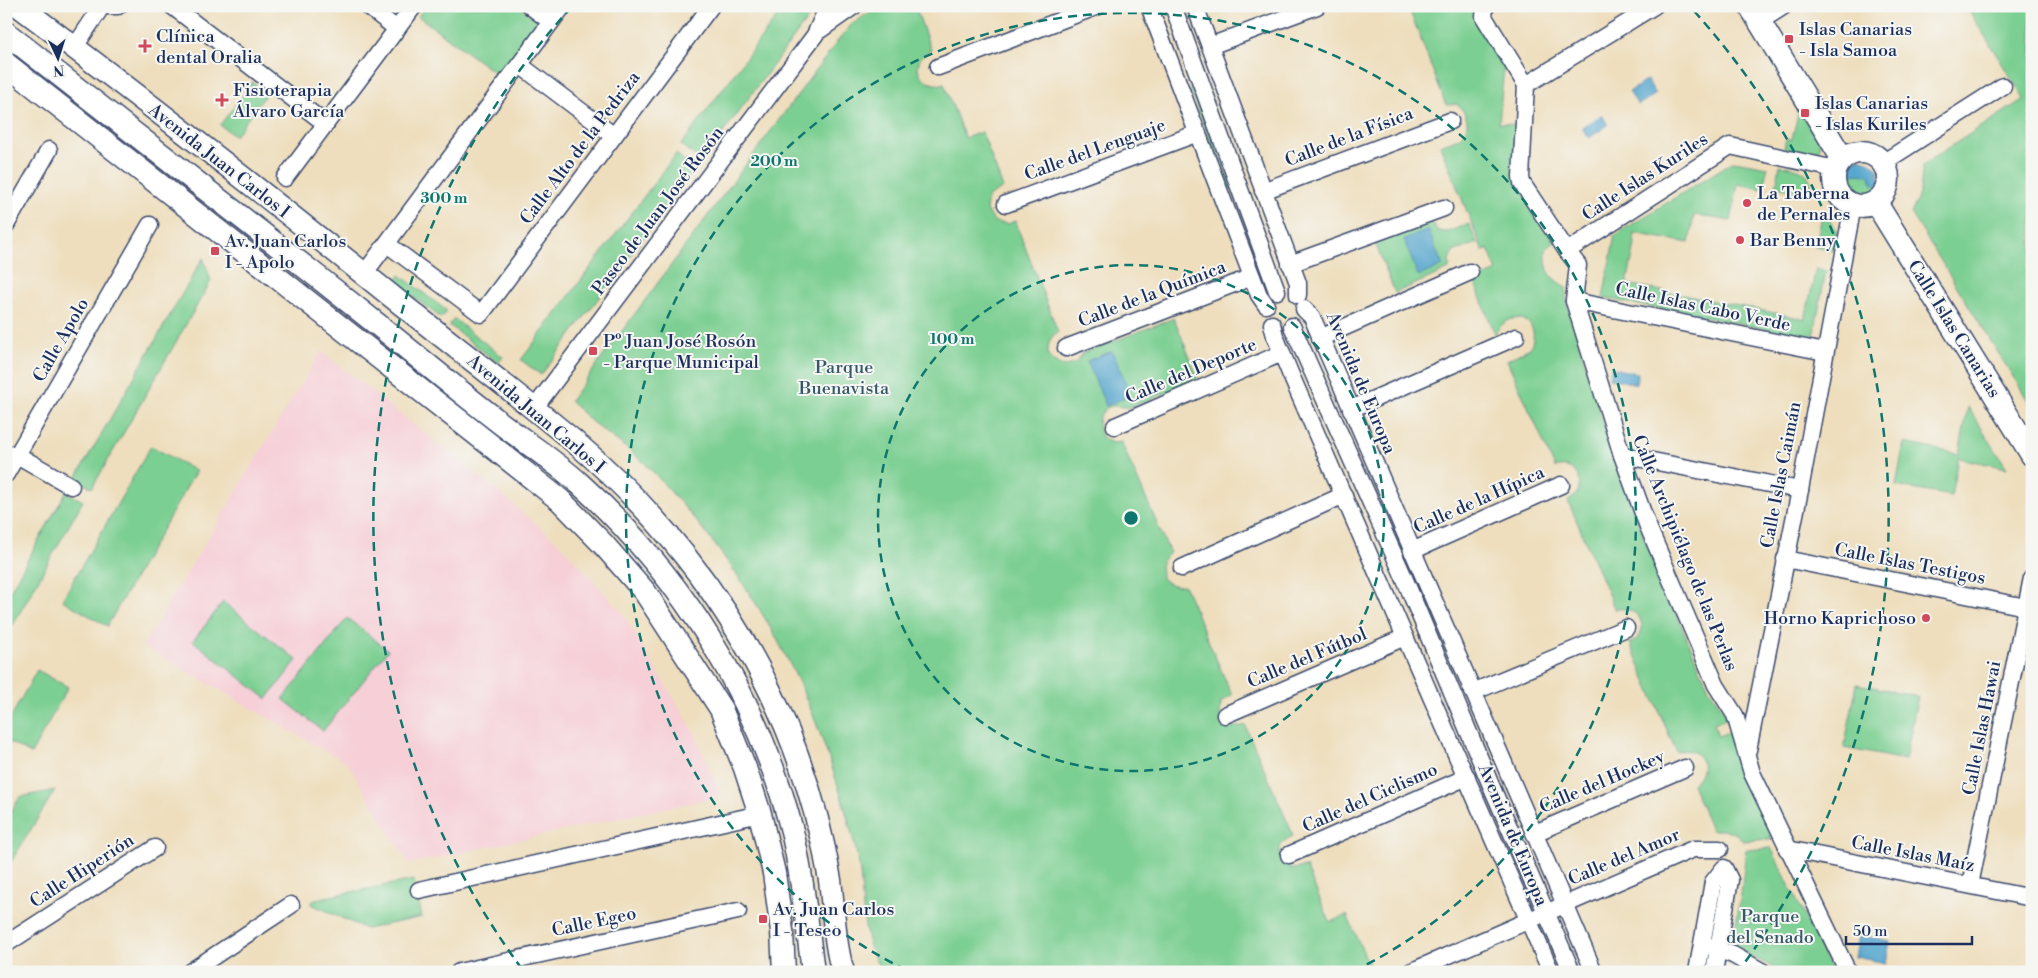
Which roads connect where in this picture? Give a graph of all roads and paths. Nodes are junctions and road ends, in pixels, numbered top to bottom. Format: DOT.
graph roads {
  1 [pos="19,6"];
  2 [pos="102,6"];
  3 [pos="107,6"];
  4 [pos="118,6"];
  5 [pos="172,6"];
  6 [pos="367,6"];
  7 [pos="414,6"];
  8 [pos="530,6"];
  9 [pos="563,6"];
  10 [pos="711,6"];
  11 [pos="831,6"];
  12 [pos="854,6"];
  13 [pos="1098,6"];
  14 [pos="1150,6"];
  15 [pos="1173,6"];
  16 [pos="1194,6"];
  17 [pos="1318,6"];
  18 [pos="1485,6"];
  19 [pos="1654,6"];
  20 [pos="1784,6"];
  21 [pos="1754,14"];
  22 [pos="551,22"];
  23 [pos="397,29"];
  24 [pos="6,33"];
  25 [pos="815,35"];
  26 [pos="1210,46"];
  27 [pos="74,48"];
  28 [pos="1170,60"];
  29 [pos="6,64"];
  30 [pos="520,65"];
  31 [pos="938,67"];
  32 [pos="1199,79"];
  33 [pos="1526,85"];
  34 [pos="2003,86"];
  35 [pos="1236,119"];
  36 [pos="1450,121"];
  37 [pos="326,124"];
  38 [pos="1198,133"];
  39 [pos="614,136"];
  40 [pos="49,150"];
  41 [pos="1226,151"];
  42 [pos="1884,162"];
  43 [pos="1839,163"];
  44 [pos="285,178"];
  45 [pos="1263,191"];
  46 [pos="1242,194"];
  47 [pos="1876,203"];
  48 [pos="1006,204"];
  49 [pos="1853,205"];
  50 [pos="1444,208"];
  51 [pos="1230,220"];
  52 [pos="6,225"];
  53 [pos="150,225"];
  54 [pos="387,244"];
  55 [pos="1567,251"];
  56 [pos="1290,264"];
  57 [pos="1470,272"];
  58 [pos="364,274"];
  59 [pos="1252,277"];
  60 [pos="1277,291"];
  61 [pos="1574,300"];
  62 [pos="1301,302"];
  63 [pos="1266,305"];
  64 [pos="1272,324"];
  65 [pos="1292,326"];
  66 [pos="1516,337"];
  67 [pos="1320,338"];
  68 [pos="1066,348"];
  69 [pos="1825,352"];
  70 [pos="1282,353"];
  71 [pos="1351,409"];
  72 [pos="533,410"];
  73 [pos="1329,410"];
  74 [pos="1115,426"];
  75 [pos="1317,435"];
  76 [pos="12,454"];
  77 [pos="1622,455"];
  78 [pos="2032,455"];
  79 [pos="6,474"];
  80 [pos="1379,474"];
  81 [pos="1561,485"];
  82 [pos="71,486"];
  83 [pos="1800,490"];
  84 [pos="1344,496"];
  85 [pos="1368,499"];
  86 [pos="1412,551"];
  87 [pos="1785,559"];
  88 [pos="1182,568"];
  89 [pos="1377,570"];
  90 [pos="1403,575"];
  91 [pos="2032,578"];
  92 [pos="2026,607"];
  93 [pos="1419,615"];
  94 [pos="1443,622"];
  95 [pos="1626,628"];
  96 [pos="1404,637"];
  97 [pos="1451,690"];
  98 [pos="1473,692"];
  99 [pos="1225,714"];
  100 [pos="1438,714"];
  101 [pos="1747,753"];
  102 [pos="1501,755"];
  103 [pos="1685,768"];
  104 [pos="1467,778"];
  105 [pos="1490,783"];
  106 [pos="760,814"];
  107 [pos="1534,833"];
  108 [pos="155,848"];
  109 [pos="1720,849"];
  110 [pos="1787,849"];
  111 [pos="1289,855"];
  112 [pos="1970,885"];
  113 [pos="419,890"];
  114 [pos="2032,898"];
  115 [pos="1565,904"];
  116 [pos="291,905"];
  117 [pos="738,911"];
  118 [pos="1546,912"];
  119 [pos="1528,920"];
  120 [pos="6,944"];
  121 [pos="1702,944"];
  122 [pos="1718,948"];
  123 [pos="190,972"];
  124 [pos="459,972"];
  125 [pos="784,972"];
  126 [pos="813,972"];
  127 [pos="843,972"];
  128 [pos="1410,972"];
  129 [pos="1550,972"];
  130 [pos="1572,972"];
  131 [pos="1594,972"];
  132 [pos="1697,972"];
  133 [pos="1714,972"];
  134 [pos="1763,972"];
  135 [pos="1848,972"];
  1 -- 27 [label="main road, Avenida Juan Carlos I"];
  2 -- 27 [label="street"];
  3 -- 4 [label="street"];
  5 -- 37 [label="street"];
  6 -- 23 [label="street"];
  7 -- 23 [label="street"];
  8 -- 22 [label="street"];
  9 -- 22 [label="street"];
  10 -- 39 [label="street, Calle Alto de la Pedriza"];
  11 -- 25 [label="street, Paseo de Juan José Rosón"];
  12 -- 25 [label="street, Paseo de Juan José Rosón"];
  13 -- 31 [label="street"];
  14 -- 28 [label="street"];
  15 -- 32 [label="street"];
  16 -- 26 [label="street, Avenida de Europa"];
  17 -- 26 [label="street"];
  18 -- 33 [label="street"];
  19 -- 33 [label="street"];
  20 -- 21 [label="street"];
  21 -- 43 [label="main road"];
  22 -- 30 [label="street"];
  23 -- 37 [label="street"];
  24 -- 126 [label="main road, Avenida Juan Carlos I"];
  25 -- 72 [label="street, Paseo de Juan José Rosón"];
  26 -- 35 [label="street, Avenida de Europa"];
  27 -- 58 [label="main road, Avenida Juan Carlos I"];
  28 -- 32 [label="street"];
  28 -- 38 [label="street"];
  29 -- 106 [label="main road"];
  30 -- 39 [label="street"];
  30 -- 54 [label="street"];
  32 -- 41 [label="street"];
  33 -- 55 [label="street, Calle Archipiélago de las Perlas"];
  34 -- 42 [label="street"];
  35 -- 41 [label="street"];
  35 -- 45 [label="street, Avenida de Europa"];
  36 -- 45 [label="street, Calle de la Física"];
  37 -- 44 [label="street"];
  38 -- 48 [label="street, Calle del Lenguaje"];
  38 -- 51 [label="street"];
  39 -- 54 [label="street, Calle Alto de la Pedriza"];
  40 -- 52 [label="street"];
  41 -- 46 [label="street"];
  42 -- 43 [label="main road"];
  42 -- 47 [label="main road"];
  43 -- 49 [label="main road"];
  43 -- 55 [label="street, Calle Islas Kuriles"];
  45 -- 56 [label="street, Avenida de Europa"];
  46 -- 51 [label="street"];
  46 -- 60 [label="street"];
  47 -- 49 [label="main road"];
  47 -- 78 [label="main road, Calle Islas Canarias"];
  49 -- 69 [label="street, Calle Islas Caimán"];
  50 -- 56 [label="street"];
  51 -- 59 [label="street"];
  53 -- 76 [label="street, Calle Apolo"];
  54 -- 58 [label="street"];
  55 -- 61 [label="street, Calle Archipiélago de las Perlas"];
  56 -- 62 [label="street, Avenida de Europa"];
  57 -- 67 [label="street"];
  58 -- 72 [label="main road, Avenida Juan Carlos I"];
  59 -- 63 [label="street"];
  59 -- 68 [label="street, Calle de la Química"];
  60 -- 62 [label="street"];
  60 -- 63 [label="street"];
  61 -- 69 [label="street, Calle Islas Cabo Verde"];
  61 -- 77 [label="street, Calle Archipiélago de las Perlas"];
  62 -- 65 [label="street"];
  62 -- 67 [label="street, Avenida de Europa"];
  63 -- 64 [label="street"];
  64 -- 65 [label="street"];
  64 -- 70 [label="street, Avenida de Europa"];
  65 -- 73 [label="street, Avenida de Europa"];
  66 -- 71 [label="street"];
  67 -- 71 [label="street, Avenida de Europa"];
  69 -- 83 [label="street, Calle Islas Caimán"];
  70 -- 74 [label="street, Calle del Deporte"];
  70 -- 75 [label="street, Avenida de Europa"];
  71 -- 80 [label="street, Avenida de Europa"];
  72 -- 127 [label="main road, Avenida Juan Carlos I"];
  73 -- 75 [label="street"];
  73 -- 85 [label="street, Avenida de Europa"];
  75 -- 84 [label="street, Avenida de Europa"];
  76 -- 79 [label="street, Calle Apolo"];
  76 -- 82 [label="street"];
  77 -- 83 [label="street"];
  77 -- 101 [label="street, Calle Archipiélago de las Perlas"];
  80 -- 85 [label="street, Avenida de Europa"];
  80 -- 86 [label="street, Avenida de Europa"];
  81 -- 86 [label="street, Calle de la Hípica"];
  83 -- 87 [label="street, Calle Islas Caimán"];
  84 -- 88 [label="street"];
  84 -- 89 [label="street, Avenida de Europa"];
  85 -- 90 [label="street, Avenida de Europa"];
  86 -- 94 [label="street, Avenida de Europa"];
  87 -- 92 [label="street, Calle Islas Testigos"];
  87 -- 101 [label="street, Calle Islas Caimán"];
  89 -- 90 [label="street"];
  89 -- 96 [label="street, Avenida de Europa"];
  90 -- 93 [label="street, Avenida de Europa"];
  91 -- 92 [label="street, Calle Islas Hawai"];
  92 -- 112 [label="street, Calle Islas Hawai"];
  93 -- 94 [label="street"];
  93 -- 97 [label="street, Avenida de Europa"];
  94 -- 98 [label="street, Avenida de Europa"];
  95 -- 98 [label="street"];
  96 -- 99 [label="street, Calle del Fútbol"];
  96 -- 100 [label="street, Avenida de Europa"];
  97 -- 100 [label="street"];
  97 -- 105 [label="street, Avenida de Europa"];
  98 -- 102 [label="street, Avenida de Europa"];
  100 -- 104 [label="street, Avenida de Europa"];
  101 -- 110 [label="street, Calle Archipiélago de las Perlas"];
  102 -- 105 [label="street, Avenida de Europa"];
  102 -- 107 [label="street, Avenida de Europa"];
  103 -- 107 [label="street, Calle del Hockey"];
  104 -- 111 [label="street, Calle del Ciclismo"];
  104 -- 119 [label="street, Avenida de Europa"];
  105 -- 118 [label="street, Avenida de Europa"];
  106 -- 113 [label="street"];
  106 -- 125 [label="main road"];
  107 -- 115 [label="street, Avenida de Europa"];
  108 -- 120 [label="street, Calle Hiperión"];
  109 -- 115 [label="street, Calle del Amor"];
  110 -- 112 [label="street, Calle Islas Maíz"];
  110 -- 135 [label="street, Calle Archipiélago de las Perlas"];
  112 -- 114 [label="street, Calle Islas Maíz"];
  115 -- 118 [label="street, Calle del Amor"];
  115 -- 131 [label="street, Avenida de Europa"];
  116 -- 123 [label="street"];
  117 -- 124 [label="street, Calle Egeo"];
  118 -- 119 [label="street, Calle del Amor"];
  118 -- 130 [label="street, Avenida de Europa"];
  119 -- 128 [label="street, Calle del Amor"];
  119 -- 129 [label="street, Avenida de Europa"];
  121 -- 122 [label="street"];
  121 -- 122 [label="street"];
  121 -- 132 [label="street"];
  122 -- 133 [label="street"];
  122 -- 134 [label="street"];
}
